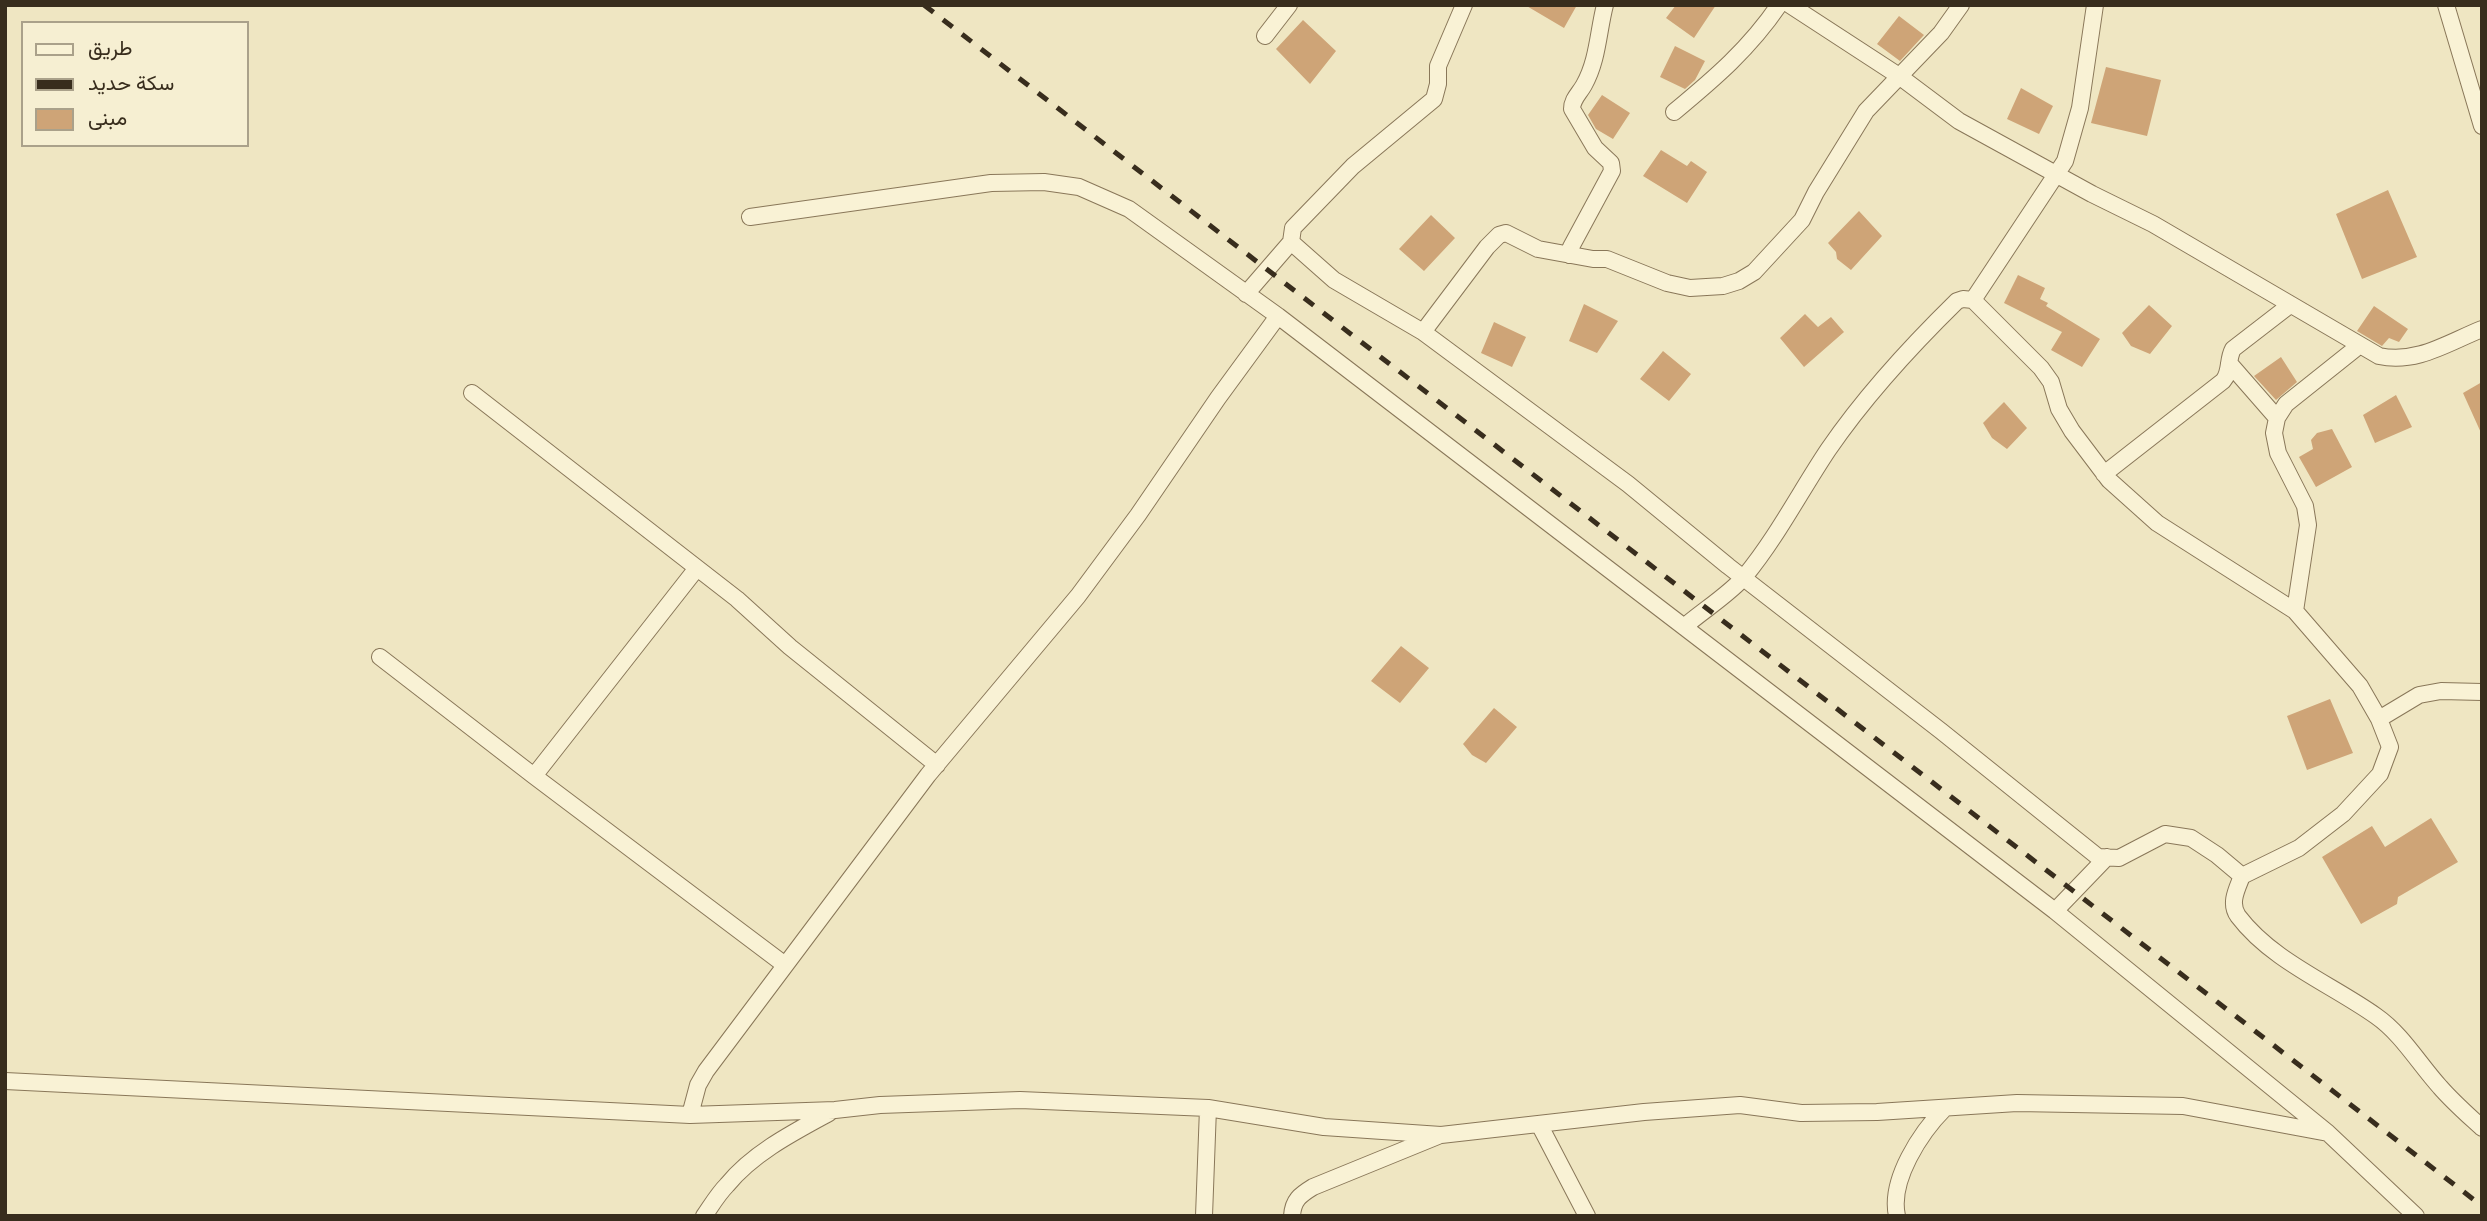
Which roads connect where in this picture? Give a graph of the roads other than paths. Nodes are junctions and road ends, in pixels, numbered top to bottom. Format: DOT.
graph roads {
  1 [pos="1289,5"];
  2 [pos="1464,5"];
  3 [pos="1605,5"];
  4 [pos="1779,5"];
  5 [pos="1790,5"];
  6 [pos="1961,5"];
  7 [pos="2095,5"];
  8 [pos="2446,5"];
  9 [pos="1265,36"];
  10 [pos="1899,76"];
  11 [pos="1674,111"];
  12 [pos="2482,126"];
  13 [pos="2057,175"];
  14 [pos="750,217"];
  15 [pos="1291,242"];
  16 [pos="1569,255"];
  17 [pos="1246,294"];
  18 [pos="1973,300"];
  19 [pos="2290,305"];
  20 [pos="1278,316"];
  21 [pos="2482,329"];
  22 [pos="1423,332"];
  23 [pos="2360,345"];
  24 [pos="2229,363"];
  25 [pos="472,393"];
  26 [pos="2277,418"];
  27 [pos="2104,474"];
  28 [pos="697,568"];
  29 [pos="1743,578"];
  30 [pos="2295,611"];
  31 [pos="1684,627"];
  32 [pos="380,657"];
  33 [pos="2482,692"];
  34 [pos="2379,719"];
  35 [pos="937,765"];
  36 [pos="534,776"];
  37 [pos="2107,857"];
  38 [pos="2242,876"];
  39 [pos="2055,911"];
  40 [pos="785,965"];
  41 [pos="5,1081"];
  42 [pos="1208,1108"];
  43 [pos="1945,1108"];
  44 [pos="835,1110"];
  45 [pos="691,1115"];
  46 [pos="1539,1124"];
  47 [pos="2482,1128"];
  48 [pos="2328,1133"];
  49 [pos="1441,1135"];
  50 [pos="704,1216"];
  51 [pos="1204,1216"];
  52 [pos="1292,1216"];
  53 [pos="1587,1216"];
  54 [pos="1897,1216"];
  55 [pos="2416,1216"];
  1 -- 9 [label="street"];
  2 -- 15 [label="street"];
  3 -- 16 [label="street"];
  4 -- 11 [label="street"];
  5 -- 10 [label="street"];
  6 -- 10 [label="street"];
  7 -- 13 [label="street"];
  8 -- 12 [label="street"];
  10 -- 13 [label="street"];
  10 -- 16 [label="street"];
  13 -- 18 [label="street"];
  13 -- 19 [label="street"];
  14 -- 17 [label="street"];
  15 -- 17 [label="street"];
  15 -- 22 [label="street"];
  16 -- 22 [label="street"];
  17 -- 20 [label="street"];
  18 -- 27 [label="street"];
  18 -- 29 [label="street"];
  19 -- 23 [label="street"];
  19 -- 24 [label="street"];
  20 -- 31 [label="street"];
  20 -- 35 [label="street"];
  21 -- 23 [label="street"];
  22 -- 29 [label="street"];
  23 -- 26 [label="street"];
  24 -- 26 [label="street"];
  24 -- 27 [label="street"];
  25 -- 28 [label="street"];
  26 -- 30 [label="street"];
  27 -- 30 [label="street"];
  28 -- 35 [label="street"];
  28 -- 36 [label="street"];
  29 -- 31 [label="street"];
  29 -- 37 [label="street"];
  30 -- 34 [label="street"];
  31 -- 39 [label="street"];
  32 -- 36 [label="street"];
  33 -- 34 [label="street"];
  34 -- 38 [label="street"];
  35 -- 40 [label="street"];
  36 -- 40 [label="street"];
  37 -- 38 [label="street"];
  37 -- 39 [label="street"];
  38 -- 47 [label="street"];
  39 -- 48 [label="street"];
  40 -- 45 [label="street"];
  41 -- 45 [label="street"];
  42 -- 44 [label="street"];
  42 -- 49 [label="street"];
  42 -- 51 [label="street"];
  43 -- 46 [label="street"];
  43 -- 48 [label="street"];
  43 -- 54 [label="street"];
  44 -- 45 [label="street"];
  44 -- 50 [label="street"];
  46 -- 49 [label="street"];
  46 -- 53 [label="street"];
  48 -- 55 [label="street"];
  49 -- 52 [label="street"];
}
